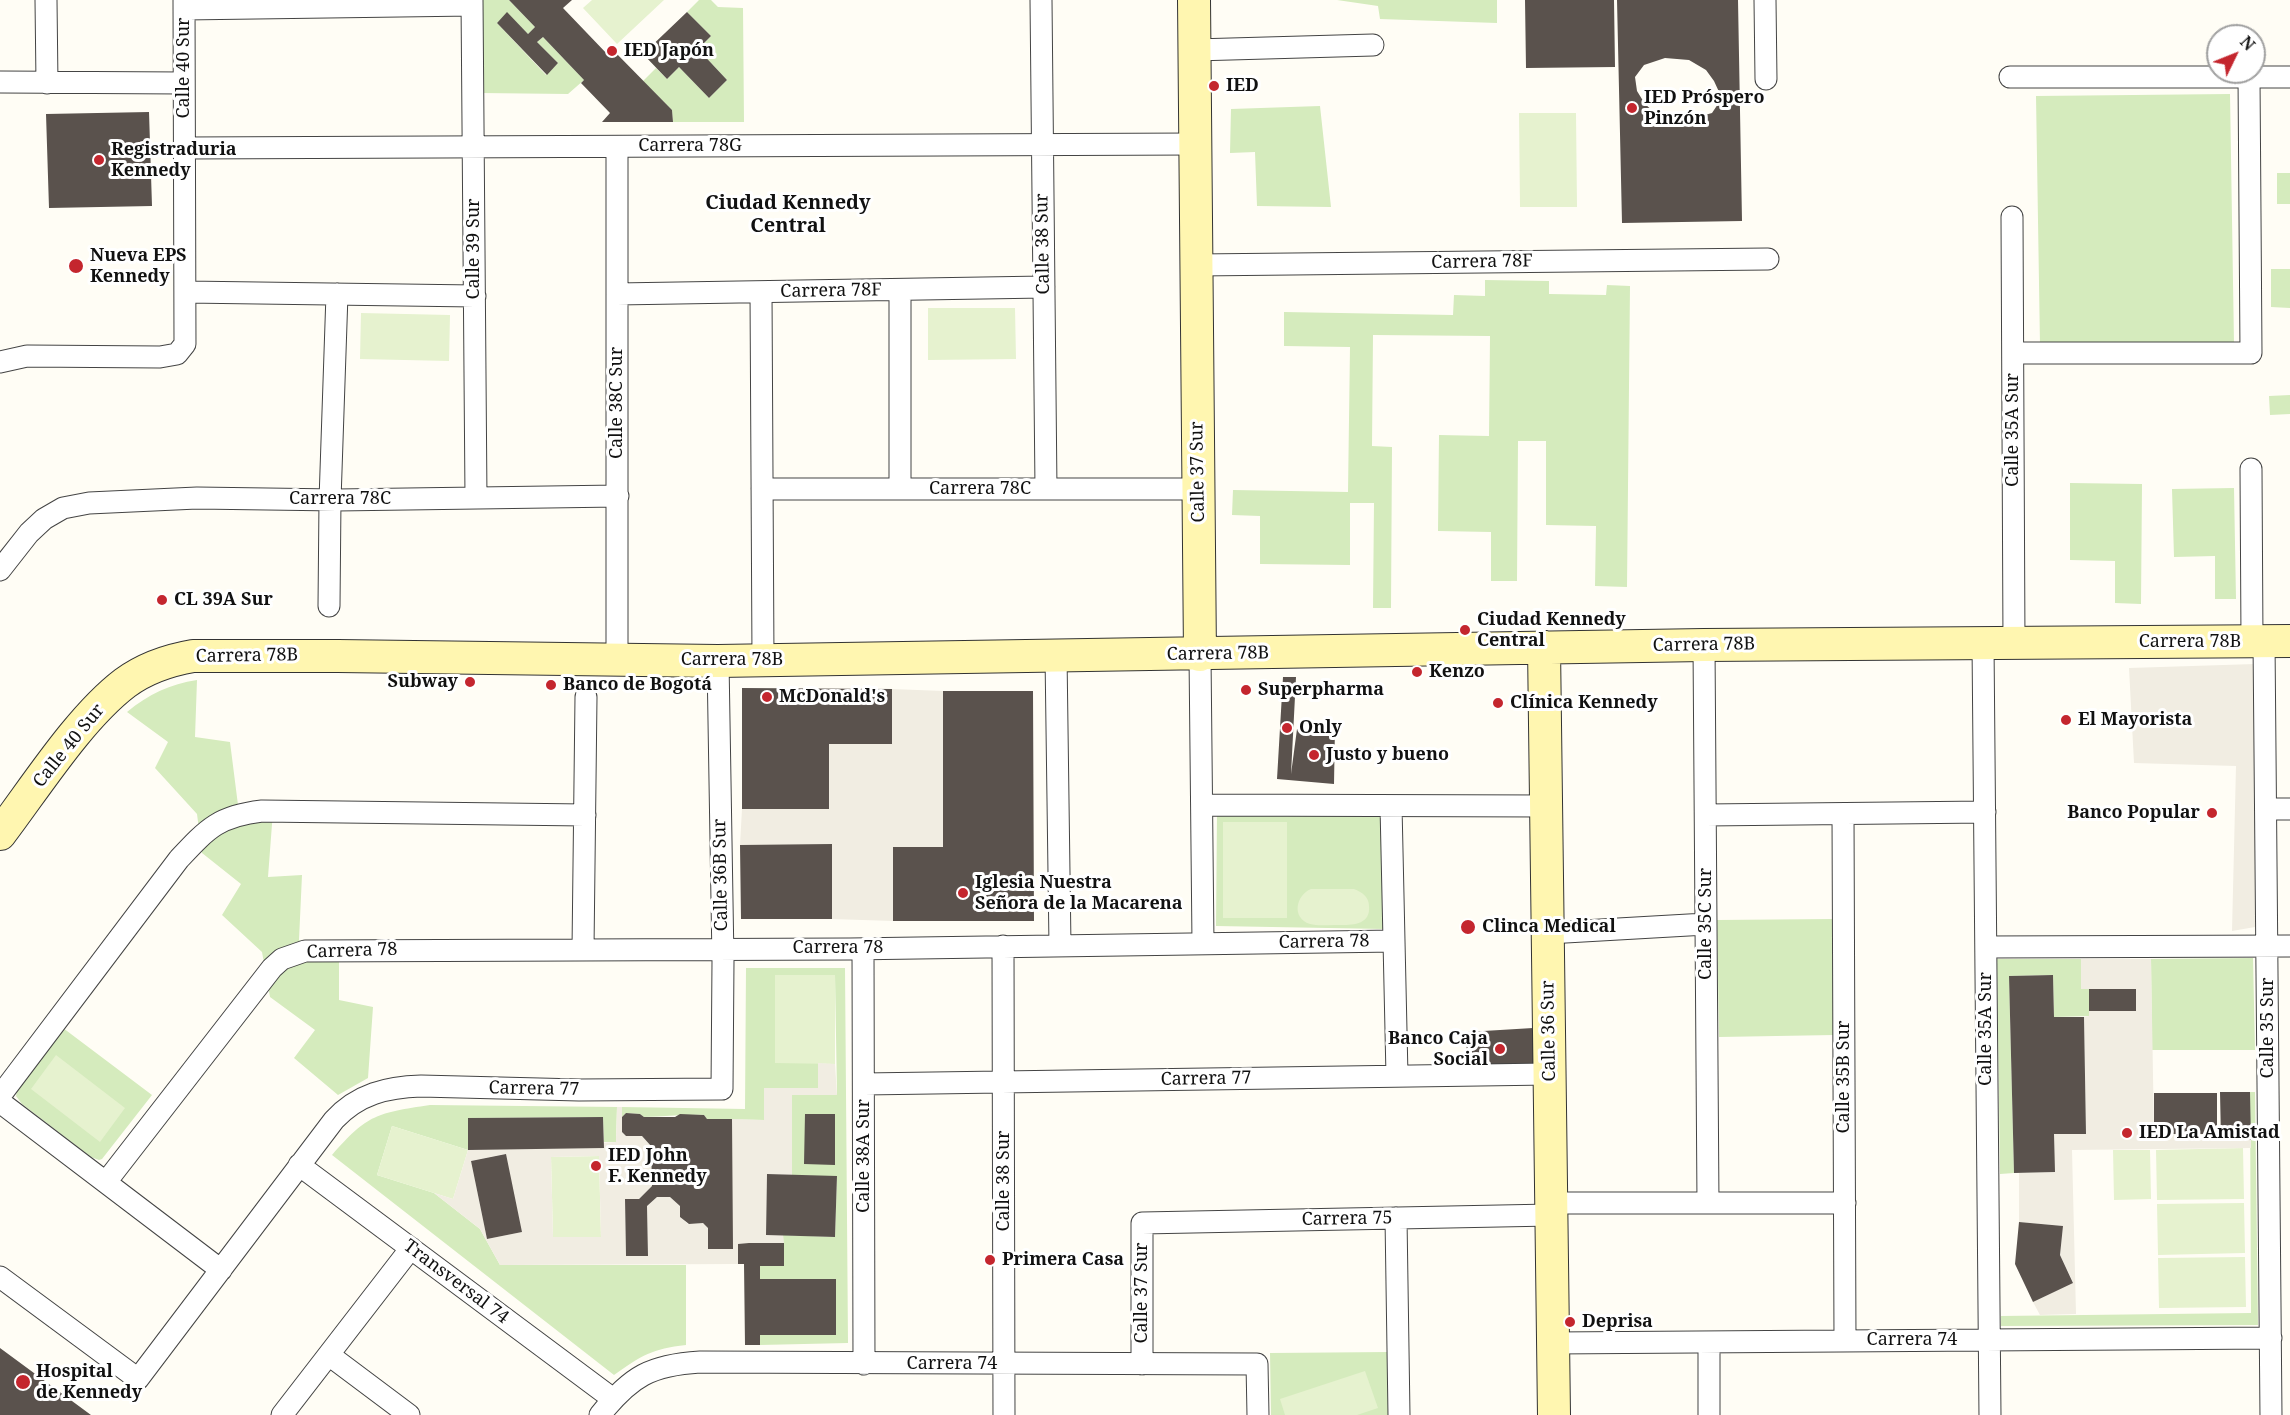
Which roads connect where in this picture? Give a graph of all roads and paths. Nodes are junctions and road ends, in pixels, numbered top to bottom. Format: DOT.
graph roads {
  1 [pos="46,0"];
  2 [pos="1041,0"];
  3 [pos="1194,0"];
  4 [pos="1765,0"];
  5 [pos="330,3"];
  6 [pos="472,3"];
  7 [pos="184,4"];
  8 [pos="1373,45"];
  9 [pos="1195,50"];
  10 [pos="2010,77"];
  11 [pos="2206,77"];
  12 [pos="2266,77"];
  13 [pos="2290,77"];
  14 [pos="1766,79"];
  15 [pos="0,82"];
  16 [pos="47,83"];
  17 [pos="184,83"];
  18 [pos="2249,84"];
  19 [pos="1196,144"];
  20 [pos="1042,145"];
  21 [pos="474,147"];
  22 [pos="617,147"];
  23 [pos="185,148"];
  24 [pos="2012,217"];
  25 [pos="1768,259"];
  26 [pos="1197,265"];
  27 [pos="1044,288"];
  28 [pos="900,290"];
  29 [pos="186,292"];
  30 [pos="761,292"];
  31 [pos="337,294"];
  32 [pos="617,294"];
  33 [pos="475,296"];
  34 [pos="2013,353"];
  35 [pos="0,362"];
  36 [pos="2251,469"];
  37 [pos="762,489"];
  38 [pos="900,489"];
  39 [pos="1046,489"];
  40 [pos="1198,489"];
  41 [pos="618,496"];
  42 [pos="476,498"];
  43 [pos="330,500"];
  44 [pos="0,570"];
  45 [pos="329,606"];
  46 [pos="2269,641"];
  47 [pos="1983,643"];
  48 [pos="2014,643"];
  49 [pos="1704,645"];
  50 [pos="1544,647"];
  51 [pos="1056,655"];
  52 [pos="1200,655"];
  53 [pos="617,659"];
  54 [pos="764,660"];
  55 [pos="718,661"];
  56 [pos="149,670"];
  57 [pos="586,697"];
  58 [pos="1202,806"];
  59 [pos="1391,806"];
  60 [pos="1546,806"];
  61 [pos="2266,809"];
  62 [pos="2290,809"];
  63 [pos="1984,812"];
  64 [pos="1843,814"];
  65 [pos="585,815"];
  66 [pos="1706,815"];
  67 [pos="0,834"];
  68 [pos="1706,924"];
  69 [pos="1548,933"];
  70 [pos="1394,941"];
  71 [pos="1203,944"];
  72 [pos="1004,946"];
  73 [pos="1060,946"];
  74 [pos="1986,946"];
  75 [pos="2267,946"];
  76 [pos="2290,946"];
  77 [pos="863,948"];
  78 [pos="583,949"];
  79 [pos="722,949"];
  80 [pos="1549,1074"];
  81 [pos="1397,1076"];
  82 [pos="1004,1082"];
  83 [pos="864,1084"];
  84 [pos="722,1089"];
  85 [pos="0,1096"];
  86 [pos="0,1102"];
  87 [pos="299,1165"];
  88 [pos="106,1182"];
  89 [pos="1708,1203"];
  90 [pos="1845,1203"];
  91 [pos="1551,1209"];
  92 [pos="1396,1218"];
  93 [pos="1142,1222"];
  94 [pos="411,1248"];
  95 [pos="221,1270"];
  96 [pos="0,1277"];
  97 [pos="2271,1338"];
  98 [pos="1989,1340"];
  99 [pos="1845,1341"];
  100 [pos="1709,1342"];
  101 [pos="1553,1343"];
  102 [pos="329,1354"];
  103 [pos="864,1364"];
  104 [pos="1004,1364"];
  105 [pos="1142,1364"];
  106 [pos="606,1407"];
  107 [pos="282,1415"];
  108 [pos="408,1415"];
  109 [pos="1004,1415"];
  110 [pos="1258,1415"];
  111 [pos="1399,1415"];
  112 [pos="1554,1415"];
  113 [pos="1709,1415"];
  114 [pos="1989,1415"];
  115 [pos="2271,1415"];
  1 -- 16 [label="street"];
  2 -- 20 [label="street, Calle 38 Sur"];
  3 -- 9 [label="street, Calle 37 Sur"];
  4 -- 14 [label="street"];
  5 -- 6 [label="street"];
  5 -- 7 [label="street"];
  6 -- 21 [label="street, Calle 39 Sur"];
  7 -- 17 [label="street, Calle 40 Sur"];
  8 -- 9 [label="street"];
  9 -- 19 [label="street, Calle 37 Sur"];
  10 -- 11 [label="street"];
  12 -- 13 [label="street"];
  15 -- 16 [label="street"];
  16 -- 17 [label="street"];
  17 -- 23 [label="street, Calle 40 Sur"];
  18 -- 34 [label="street"];
  19 -- 20 [label="street, Carrera 78G"];
  19 -- 26 [label="street, Calle 37 Sur"];
  20 -- 22 [label="street, Carrera 78G"];
  20 -- 27 [label="street, Calle 38 Sur"];
  21 -- 22 [label="street, Carrera 78G"];
  21 -- 23 [label="street, Carrera 78G"];
  21 -- 33 [label="street, Calle 39 Sur"];
  22 -- 32 [label="street, Calle 38C Sur"];
  23 -- 29 [label="street, Calle 40 Sur"];
  24 -- 34 [label="street, Calle 35A Sur"];
  25 -- 26 [label="street, Carrera 78F"];
  26 -- 40 [label="street, Calle 37 Sur"];
  27 -- 28 [label="street, Carrera 78F"];
  27 -- 39 [label="street, Calle 38 Sur"];
  28 -- 30 [label="street, Carrera 78F"];
  28 -- 38 [label="street"];
  29 -- 31 [label="street"];
  29 -- 35 [label="street, Calle 40 Sur"];
  30 -- 32 [label="street, Carrera 78F"];
  30 -- 37 [label="street"];
  31 -- 33 [label="street"];
  31 -- 43 [label="street"];
  32 -- 41 [label="street, Calle 38C Sur"];
  33 -- 42 [label="street, Calle 39 Sur"];
  34 -- 48 [label="street, Calle 35A Sur"];
  36 -- 46 [label="street, Calle 35 Sur"];
  37 -- 38 [label="street, Carrera 78C"];
  37 -- 54 [label="street"];
  38 -- 39 [label="street, Carrera 78C"];
  39 -- 40 [label="street, Carrera 78C"];
  40 -- 52 [label="street, Calle 37 Sur"];
  41 -- 42 [label="street, Carrera 78C"];
  41 -- 53 [label="street, Calle 38C Sur"];
  42 -- 43 [label="street, Carrera 78C"];
  43 -- 44 [label="street, Carrera 78C"];
  43 -- 45 [label="street"];
  46 -- 48 [label="street, Carrera 78B"];
  46 -- 61 [label="street, Calle 35 Sur"];
  47 -- 48 [label="street, Carrera 78B"];
  47 -- 49 [label="street, Carrera 78B"];
  47 -- 63 [label="street, Calle 35A Sur"];
  49 -- 50 [label="street, Carrera 78B"];
  49 -- 66 [label="street, Calle 35C Sur"];
  50 -- 52 [label="street, Carrera 78B"];
  50 -- 60 [label="street, Calle 36 Sur"];
  51 -- 52 [label="street, Carrera 78B"];
  51 -- 54 [label="street, Carrera 78B"];
  51 -- 73 [label="street"];
  52 -- 58 [label="street, Calle 37 Sur"];
  53 -- 55 [label="street, Carrera 78B"];
  53 -- 56 [label="street, Carrera 78B"];
  54 -- 55 [label="street, Carrera 78B"];
  55 -- 79 [label="street, Calle 36B Sur"];
  56 -- 67 [label="street, Calle 40 Sur"];
  57 -- 65 [label="street"];
  58 -- 59 [label="street"];
  58 -- 71 [label="street, Calle 37 Sur"];
  59 -- 60 [label="street"];
  59 -- 70 [label="street"];
  60 -- 69 [label="street, Calle 36 Sur"];
  61 -- 62 [label="street"];
  61 -- 75 [label="street, Calle 35 Sur"];
  63 -- 64 [label="street"];
  63 -- 74 [label="street, Calle 35A Sur"];
  64 -- 66 [label="street"];
  64 -- 90 [label="street, Calle 35B Sur"];
  65 -- 78 [label="street"];
  65 -- 85 [label="street"];
  66 -- 68 [label="street, Calle 35C Sur"];
  68 -- 69 [label="street"];
  68 -- 89 [label="street, Calle 35C Sur"];
  69 -- 80 [label="street, Calle 36 Sur"];
  70 -- 71 [label="street, Carrera 78"];
  70 -- 81 [label="street"];
  71 -- 73 [label="street, Carrera 78"];
  72 -- 73 [label="street, Carrera 78"];
  72 -- 77 [label="street, Carrera 78"];
  72 -- 82 [label="street, Calle 38 Sur"];
  74 -- 75 [label="street"];
  74 -- 98 [label="street, Calle 35A Sur"];
  75 -- 76 [label="street"];
  75 -- 97 [label="street, Calle 35 Sur"];
  77 -- 79 [label="street, Carrera 78"];
  77 -- 83 [label="street, Calle 38A Sur"];
  78 -- 79 [label="street, Carrera 78"];
  78 -- 88 [label="street, Carrera 78"];
  79 -- 84 [label="street, Calle 36B Sur"];
  80 -- 81 [label="street, Carrera 77"];
  80 -- 91 [label="street, Calle 36 Sur"];
  81 -- 82 [label="street, Carrera 77"];
  82 -- 83 [label="street, Carrera 77"];
  82 -- 104 [label="street, Calle 38 Sur"];
  83 -- 103 [label="street, Calle 38A Sur"];
  84 -- 87 [label="street, Carrera 77"];
  86 -- 88 [label="street"];
  87 -- 94 [label="street, Transversal 74"];
  87 -- 95 [label="street"];
  88 -- 95 [label="street"];
  89 -- 90 [label="street, Carrera 75"];
  89 -- 91 [label="street, Carrera 75"];
  90 -- 99 [label="street, Calle 35B Sur"];
  91 -- 92 [label="street, Carrera 75"];
  91 -- 101 [label="street, Calle 36 Sur"];
  92 -- 93 [label="street, Carrera 75"];
  92 -- 111 [label="street"];
  93 -- 105 [label="street, Calle 37 Sur"];
  94 -- 102 [label="street"];
  94 -- 106 [label="street, Transversal 74"];
  95 -- 96 [label="street"];
  97 -- 98 [label="street, Carrera 74"];
  97 -- 115 [label="street, Calle 35 Sur"];
  98 -- 99 [label="street, Carrera 74"];
  98 -- 114 [label="street, Calle 35A Sur"];
  99 -- 100 [label="street, Carrera 74"];
  100 -- 101 [label="street, Carrera 74"];
  100 -- 113 [label="street"];
  101 -- 112 [label="street, Calle 36 Sur"];
  102 -- 107 [label="street"];
  102 -- 108 [label="street"];
  103 -- 104 [label="street, Carrera 74"];
  103 -- 106 [label="street, Carrera 74"];
  104 -- 105 [label="street, Carrera 74"];
  104 -- 109 [label="street, Calle 38 Sur"];
  105 -- 110 [label="street, Carrera 74"];
}
